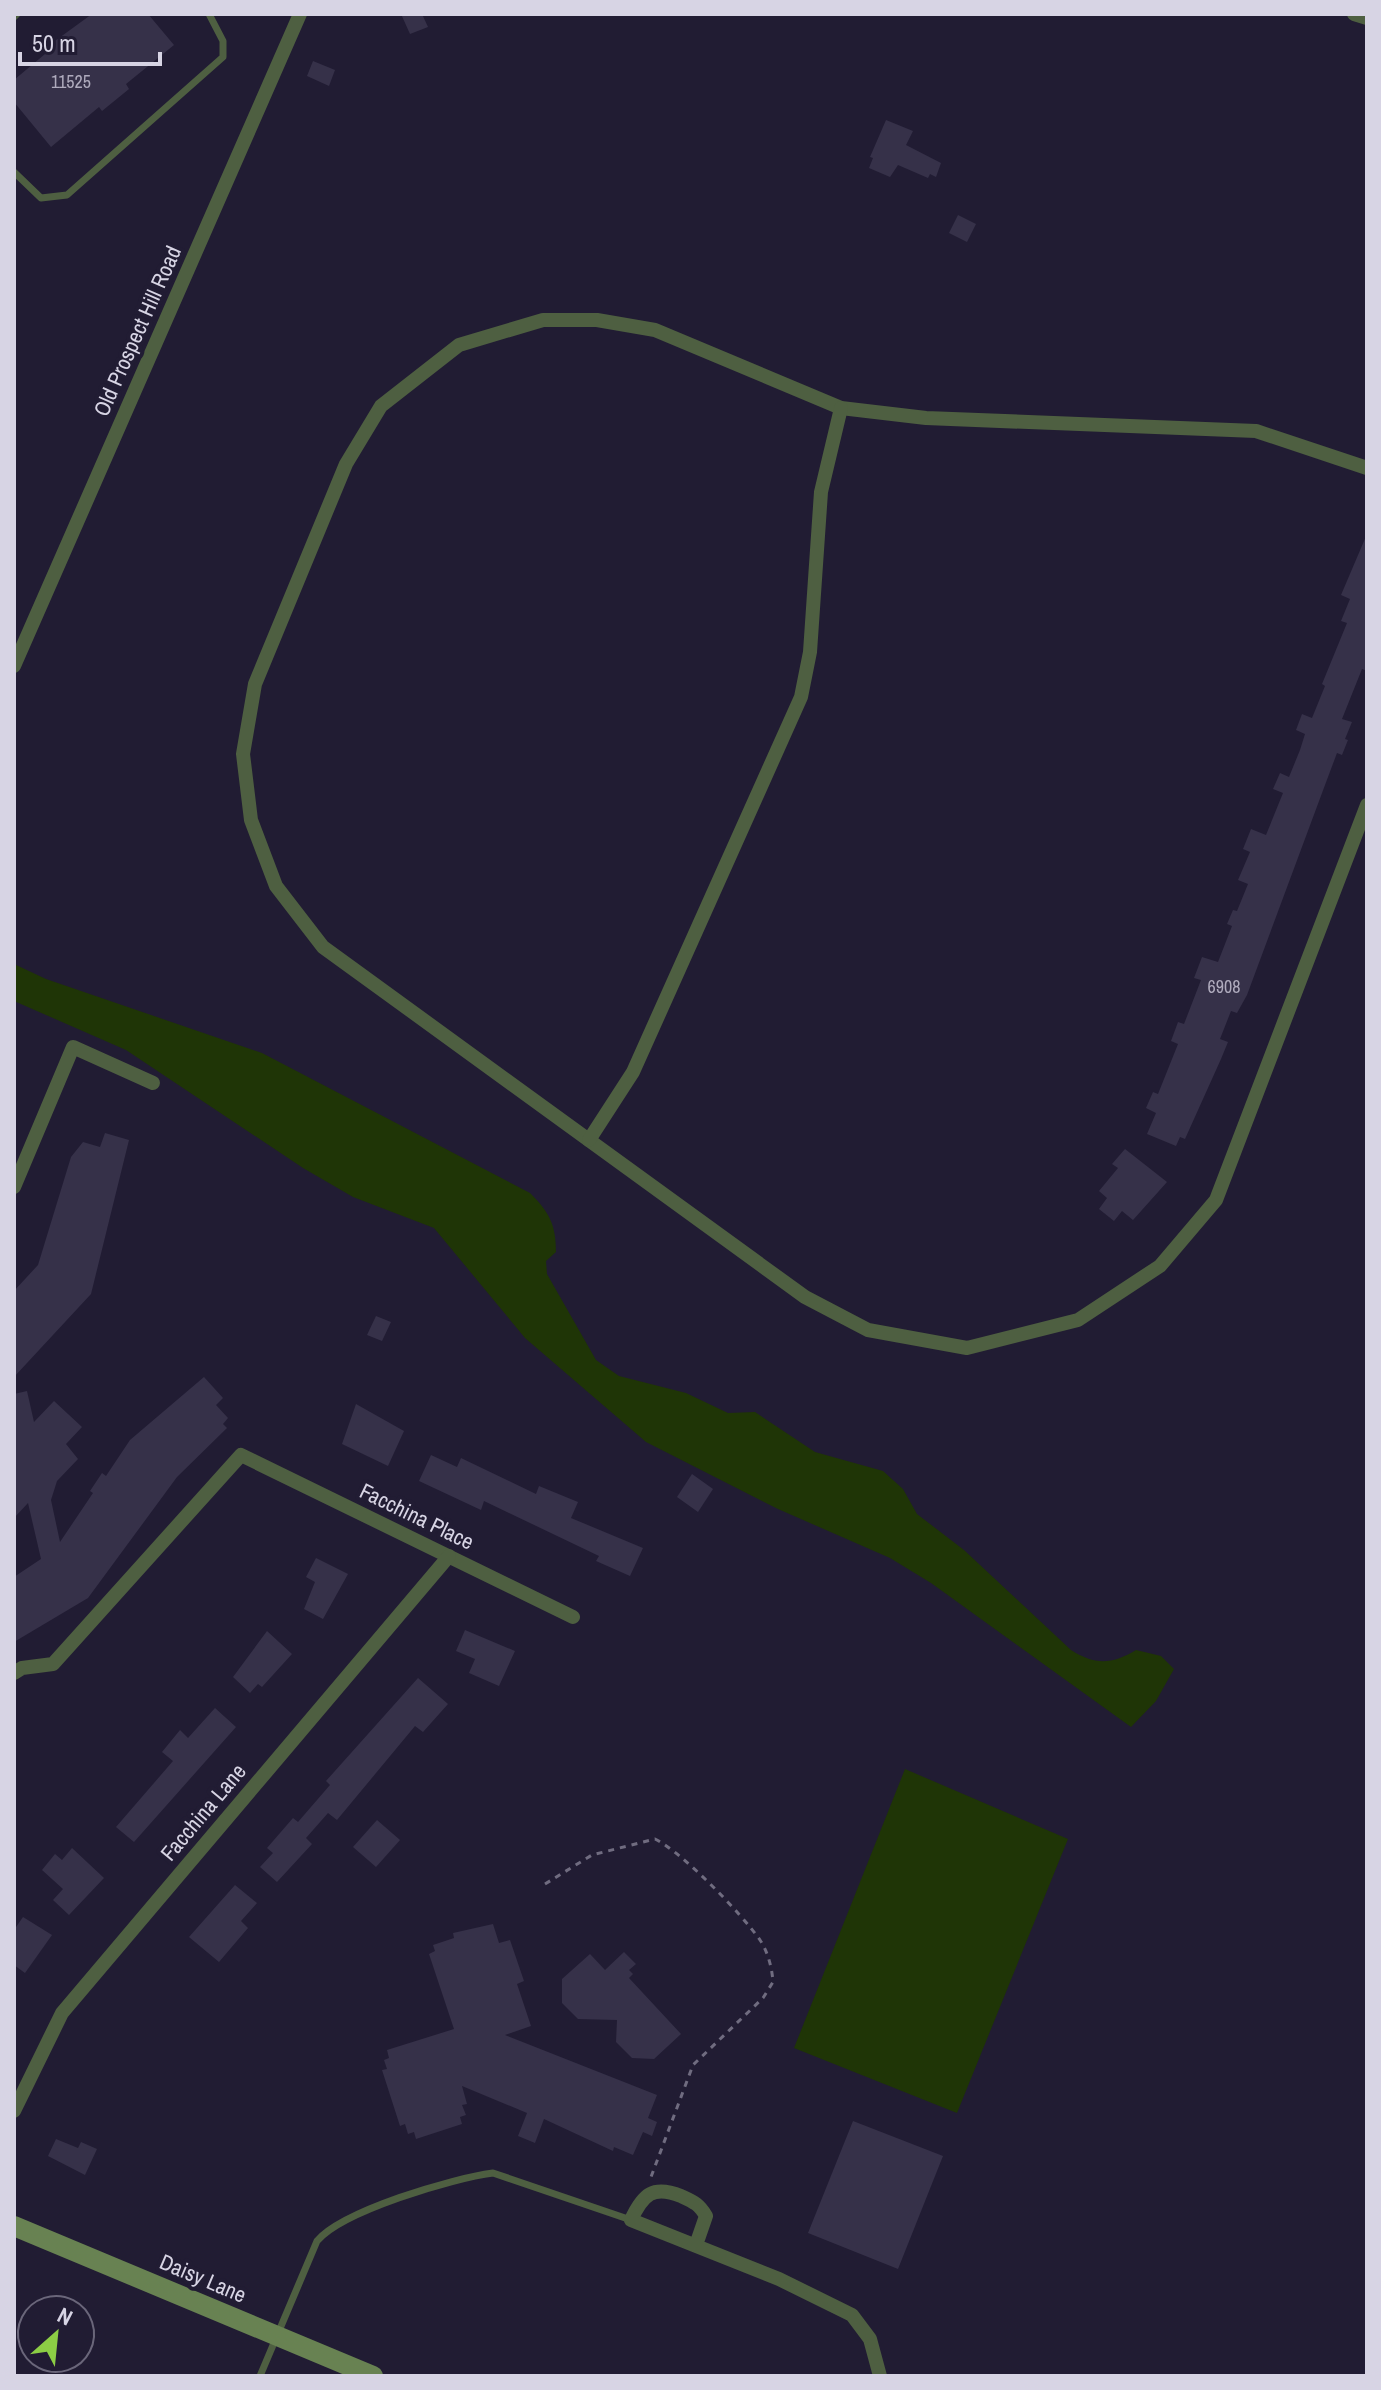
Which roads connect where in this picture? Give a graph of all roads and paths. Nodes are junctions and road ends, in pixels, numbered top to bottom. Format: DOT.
graph roads {
  1 [pos="209,14"];
  2 [pos="300,14"];
  3 [pos="1354,14"];
  4 [pos="1367,18"];
  5 [pos="14,172"];
  6 [pos="841,408"];
  7 [pos="1367,468"];
  8 [pos="14,666"];
  9 [pos="1367,805"];
  10 [pos="153,1083"];
  11 [pos="589,1140"];
  12 [pos="14,1187"];
  13 [pos="449,1556"];
  14 [pos="573,1617"];
  15 [pos="14,1673"];
  16 [pos="545,1884"];
  17 [pos="14,2111"];
  18 [pos="645,2196"];
  19 [pos="631,2220"];
  20 [pos="14,2226"];
  21 [pos="696,2245"];
  22 [pos="277,2335"];
  23 [pos="260,2376"];
  24 [pos="373,2376"];
  25 [pos="880,2376"];
  1 -- 5 [label="lane"];
  2 -- 8 [label="street, Old Prospect Hill Road"];
  3 -- 4 [label="street"];
  6 -- 7 [label="street"];
  6 -- 11 [label="street"];
  6 -- 11 [label="street"];
  9 -- 11 [label="street"];
  10 -- 12 [label="street"];
  13 -- 14 [label="street, Facchina Place"];
  13 -- 15 [label="street, Facchina Place"];
  13 -- 17 [label="street, Facchina Lane"];
  16 -- 18 [label="path"];
  18 -- 19 [label="street"];
  18 -- 21 [label="street"];
  19 -- 21 [label="street"];
  19 -- 22 [label="lane"];
  20 -- 22 [label="street, Daisy Lane"];
  21 -- 25 [label="street"];
  22 -- 23 [label="lane"];
  22 -- 24 [label="street, Daisy Lane"];
}
